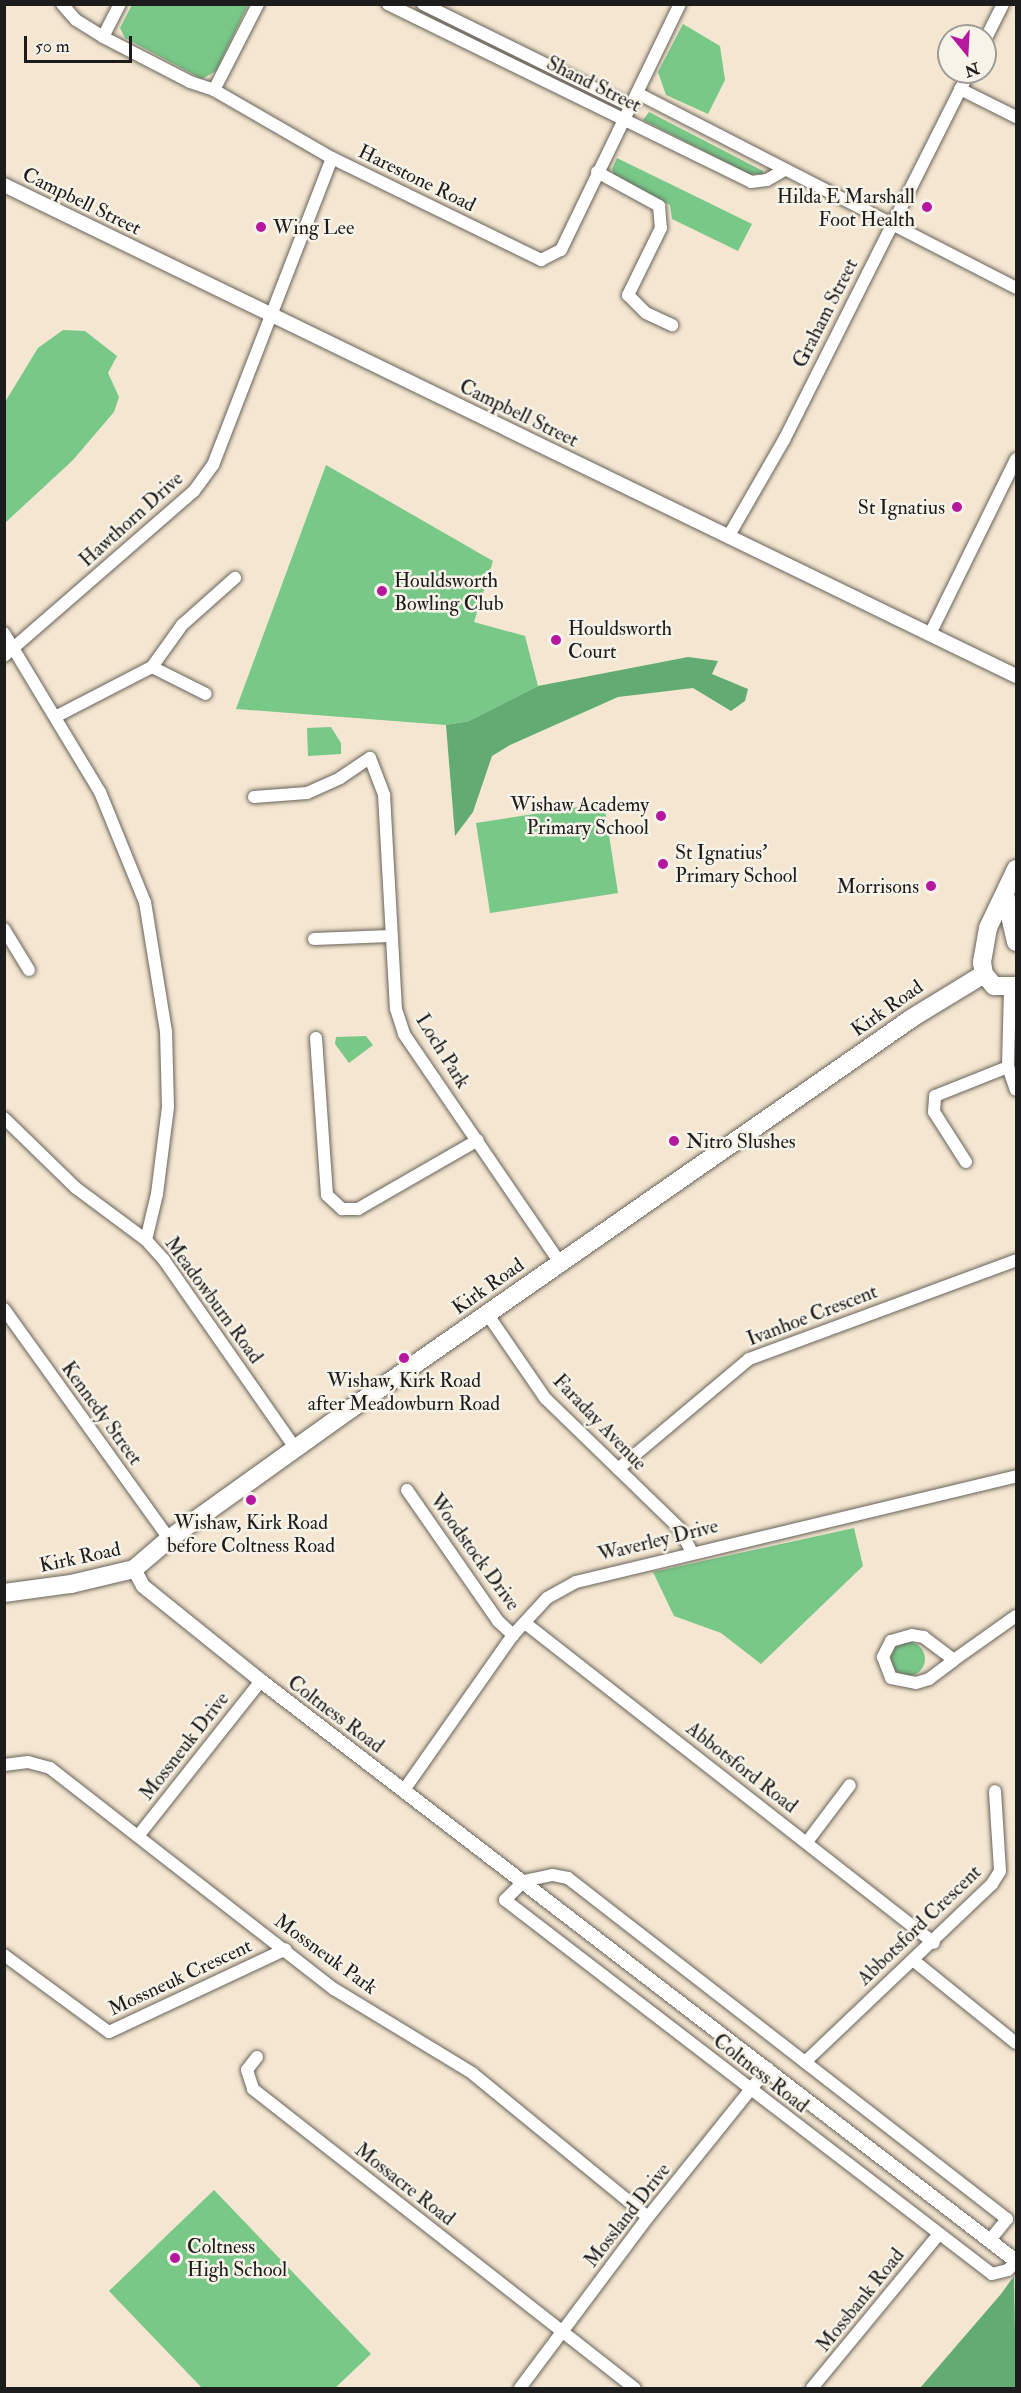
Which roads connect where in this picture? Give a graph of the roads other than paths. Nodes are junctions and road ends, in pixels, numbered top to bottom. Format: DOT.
graph roads {
  1 [pos="62,4"];
  2 [pos="120,4"];
  3 [pos="258,4"];
  4 [pos="388,4"];
  5 [pos="423,4"];
  6 [pos="680,4"];
  7 [pos="1003,4"];
  8 [pos="993,24"];
  9 [pos="104,37"];
  10 [pos="963,84"];
  11 [pos="960,89"];
  12 [pos="214,90"];
  13 [pos="637,93"];
  14 [pos="630,106"];
  15 [pos="1017,117"];
  16 [pos="623,120"];
  17 [pos="332,158"];
  18 [pos="784,170"];
  19 [pos="597,172"];
  20 [pos="4,185"];
  21 [pos="890,227"];
  22 [pos="1017,288"];
  23 [pos="272,315"];
  24 [pos="672,325"];
  25 [pos="1017,459"];
  26 [pos="728,537"];
  27 [pos="235,578"];
  28 [pos="4,633"];
  29 [pos="930,634"];
  30 [pos="15,647"];
  31 [pos="4,656"];
  32 [pos="152,667"];
  33 [pos="1017,676"];
  34 [pos="206,694"];
  35 [pos="57,716"];
  36 [pos="254,797"];
  37 [pos="1017,869"];
  38 [pos="1005,894"];
  39 [pos="4,928"];
  40 [pos="390,936"];
  41 [pos="314,939"];
  42 [pos="1017,943"];
  43 [pos="984,965"];
  44 [pos="29,970"];
  45 [pos="1013,988"];
  46 [pos="316,1038"];
  47 [pos="1008,1067"];
  48 [pos="1017,1090"];
  49 [pos="4,1118"];
  50 [pos="478,1140"];
  51 [pos="966,1162"];
  52 [pos="146,1240"];
  53 [pos="1017,1260"];
  54 [pos="560,1263"];
  55 [pos="4,1309"];
  56 [pos="488,1315"];
  57 [pos="296,1449"];
  58 [pos="618,1469"];
  59 [pos="1017,1476"];
  60 [pos="406,1490"];
  61 [pos="169,1539"];
  62 [pos="692,1551"];
  63 [pos="134,1569"];
  64 [pos="4,1593"];
  65 [pos="1017,1616"];
  66 [pos="525,1623"];
  67 [pos="513,1635"];
  68 [pos="954,1660"];
  69 [pos="261,1681"];
  70 [pos="4,1765"];
  71 [pos="850,1785"];
  72 [pos="404,1790"];
  73 [pos="995,1791"];
  74 [pos="138,1836"];
  75 [pos="807,1842"];
  76 [pos="524,1881"];
  77 [pos="934,1943"];
  78 [pos="286,1949"];
  79 [pos="4,1955"];
  80 [pos="913,1960"];
  81 [pos="1017,2043"];
  82 [pos="257,2057"];
  83 [pos="805,2062"];
  84 [pos="768,2068"];
  85 [pos="753,2090"];
  86 [pos="648,2217"];
  87 [pos="938,2235"];
  88 [pos="990,2240"];
  89 [pos="1016,2261"];
  90 [pos="562,2332"];
  91 [pos="520,2388"];
  92 [pos="635,2388"];
  93 [pos="812,2388"];
  1 -- 9 [label="street, Harestone Road"];
  2 -- 9 [label="street"];
  3 -- 12 [label="street"];
  4 -- 16 [label="street, Shand Street"];
  5 -- 14 [label="street, Shand Street"];
  6 -- 13 [label="street, Harestone Road"];
  7 -- 8 [label="street"];
  9 -- 12 [label="street, Harestone Road"];
  10 -- 11 [label="street, Graham Street"];
  11 -- 15 [label="street"];
  11 -- 21 [label="street, Graham Street"];
  12 -- 17 [label="street, Harestone Road"];
  13 -- 14 [label="street, Harestone Road"];
  13 -- 18 [label="street, Shand Street"];
  14 -- 16 [label="street, Harestone Road"];
  16 -- 18 [label="street, Shand Street"];
  16 -- 19 [label="street, Harestone Road"];
  17 -- 19 [label="street, Harestone Road"];
  17 -- 23 [label="street, Hawthorn Drive"];
  18 -- 21 [label="street, Shand Street"];
  19 -- 24 [label="street"];
  20 -- 23 [label="street, Campbell Street"];
  21 -- 22 [label="street, Shand Street"];
  21 -- 26 [label="street, Graham Street"];
  23 -- 26 [label="street, Campbell Street"];
  23 -- 30 [label="street, Hawthorn Drive"];
  25 -- 29 [label="street"];
  26 -- 29 [label="street, Campbell Street"];
  27 -- 32 [label="street"];
  28 -- 30 [label="street"];
  29 -- 33 [label="street, Campbell Street"];
  30 -- 31 [label="street, Hawthorn Drive"];
  30 -- 35 [label="street"];
  32 -- 34 [label="street"];
  32 -- 35 [label="street"];
  35 -- 52 [label="street"];
  36 -- 40 [label="street, Loch Park"];
  37 -- 38 [label="main road"];
  38 -- 42 [label="main road, Kirk Road"];
  38 -- 43 [label="main road"];
  39 -- 44 [label="street"];
  40 -- 41 [label="street"];
  40 -- 50 [label="street, Loch Park"];
  42 -- 43 [label="main road, Kirk Road"];
  43 -- 45 [label="main road"];
  43 -- 54 [label="main road, Kirk Road"];
  45 -- 47 [label="street"];
  46 -- 50 [label="street"];
  47 -- 48 [label="street"];
  47 -- 51 [label="street"];
  49 -- 52 [label="street, Meadowburn Road"];
  50 -- 54 [label="street, Loch Park"];
  52 -- 57 [label="street, Meadowburn Road"];
  53 -- 58 [label="street, Ivanhoe Crescent"];
  54 -- 56 [label="main road, Kirk Road"];
  55 -- 61 [label="street, Kennedy Street"];
  56 -- 57 [label="main road, Kirk Road"];
  56 -- 58 [label="street, Faraday Avenue"];
  57 -- 61 [label="main road, Kirk Road"];
  58 -- 62 [label="street, Faraday Avenue"];
  59 -- 62 [label="street, Waverley Drive"];
  60 -- 67 [label="street, Woodstock Drive"];
  61 -- 63 [label="main road, Kirk Road"];
  62 -- 66 [label="street, Waverley Drive"];
  63 -- 64 [label="main road, Kirk Road"];
  63 -- 69 [label="street, Coltness Road"];
  65 -- 68 [label="street"];
  66 -- 67 [label="street, Waverley Drive"];
  66 -- 75 [label="street, Abbotsford Road"];
  67 -- 72 [label="street, Waverley Drive"];
  68 -- 68 [label="street"];
  69 -- 72 [label="street, Coltness Road"];
  69 -- 74 [label="street, Mossneuk Drive"];
  70 -- 74 [label="street, Mossneuk Park"];
  71 -- 75 [label="street"];
  72 -- 76 [label="street, Coltness Road"];
  73 -- 77 [label="street, Abbotsford Crescent"];
  74 -- 78 [label="street, Mossneuk Park"];
  75 -- 77 [label="street, Abbotsford Road"];
  76 -- 83 [label="street, Coltness Road"];
  76 -- 84 [label="street, Coltness Road"];
  76 -- 85 [label="street, Coltness Road"];
  77 -- 80 [label="street, Abbotsford Crescent"];
  78 -- 79 [label="street, Mossneuk Crescent"];
  78 -- 86 [label="street, Mossneuk Park"];
  80 -- 81 [label="street"];
  80 -- 83 [label="street, Abbotsford Crescent"];
  82 -- 90 [label="street, Mossacre Road"];
  83 -- 88 [label="street, Coltness Road"];
  84 -- 85 [label="street, Mossland Drive"];
  84 -- 88 [label="street, Coltness Road"];
  85 -- 86 [label="street, Mossland Drive"];
  85 -- 87 [label="street, Coltness Road"];
  86 -- 90 [label="street, Mossland Drive"];
  87 -- 89 [label="street, Coltness Road"];
  87 -- 93 [label="street, Mossbank Road"];
  88 -- 89 [label="street, Coltness Road"];
  90 -- 91 [label="street, Mossland Drive"];
  90 -- 92 [label="street"];
}
